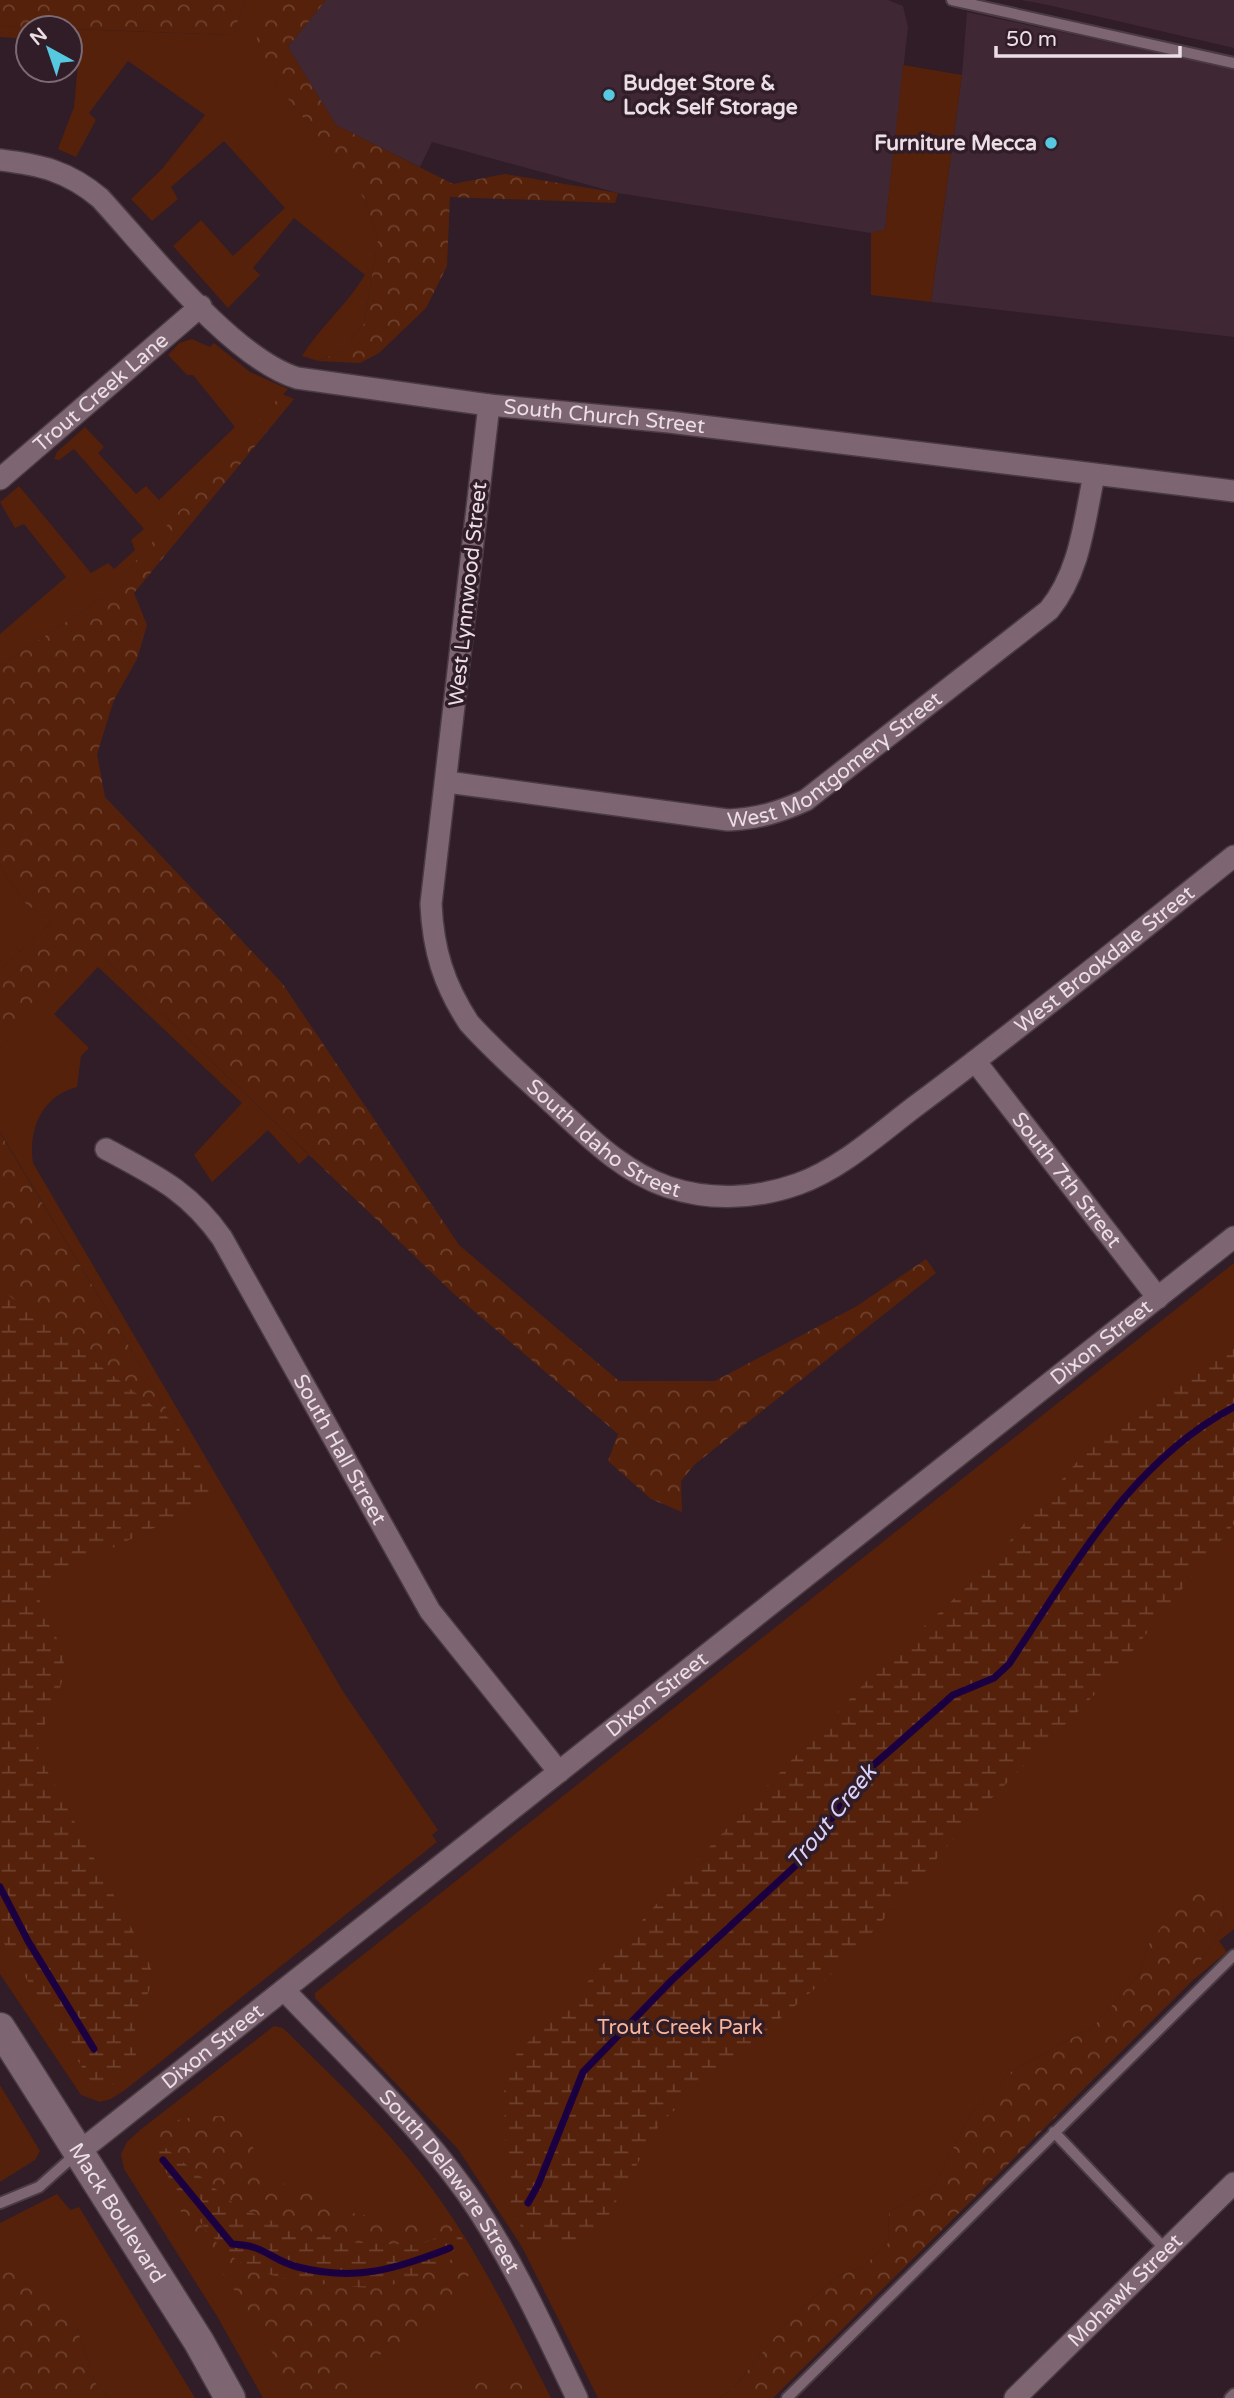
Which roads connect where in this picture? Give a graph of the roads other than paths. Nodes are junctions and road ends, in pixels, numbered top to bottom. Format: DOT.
graph roads {
  1 [pos="953,0"];
  2 [pos="1234,63"];
  3 [pos="0,160"];
  4 [pos="201,306"];
  5 [pos="489,405"];
  6 [pos="1094,475"];
  7 [pos="0,479"];
  8 [pos="1234,491"];
  9 [pos="447,782"];
  10 [pos="1234,856"];
  11 [pos="975,1062"];
  12 [pos="106,1149"];
  13 [pos="1234,1237"];
  14 [pos="1158,1298"];
  15 [pos="559,1772"];
  16 [pos="1234,1955"];
  17 [pos="284,1990"];
  18 [pos="0,2028"];
  19 [pos="1054,2132"];
  20 [pos="79,2152"];
  21 [pos="1234,2184"];
  22 [pos="0,2203"];
  23 [pos="1165,2249"];
  24 [pos="230,2398"];
  25 [pos="577,2398"];
  26 [pos="787,2398"];
  27 [pos="1014,2398"];
  1 -- 2 [label="lane"];
  3 -- 4 [label="street, South Church Street"];
  4 -- 5 [label="street, South Church Street"];
  4 -- 7 [label="street, Trout Creek Lane"];
  5 -- 6 [label="street, South Church Street"];
  5 -- 9 [label="street, West Lynnwood Street"];
  6 -- 8 [label="street, South Church Street"];
  6 -- 9 [label="street, West Montgomery Street"];
  9 -- 11 [label="street, South Idaho Street"];
  10 -- 11 [label="street, West Brookdale Street"];
  11 -- 14 [label="street, South 7th Street"];
  12 -- 15 [label="street, South Hall Street"];
  13 -- 14 [label="street, Dixon Street"];
  14 -- 15 [label="street, Dixon Street"];
  15 -- 17 [label="street, Dixon Street"];
  16 -- 19 [label="lane"];
  17 -- 20 [label="street, Dixon Street"];
  17 -- 25 [label="street, South Delaware Street"];
  18 -- 20 [label="main road, Mack Boulevard"];
  19 -- 23 [label="lane"];
  19 -- 26 [label="lane"];
  20 -- 22 [label="lane"];
  20 -- 24 [label="main road, Mack Boulevard"];
  21 -- 23 [label="street, Mohawk Street"];
  23 -- 27 [label="street, Mohawk Street"];
}
